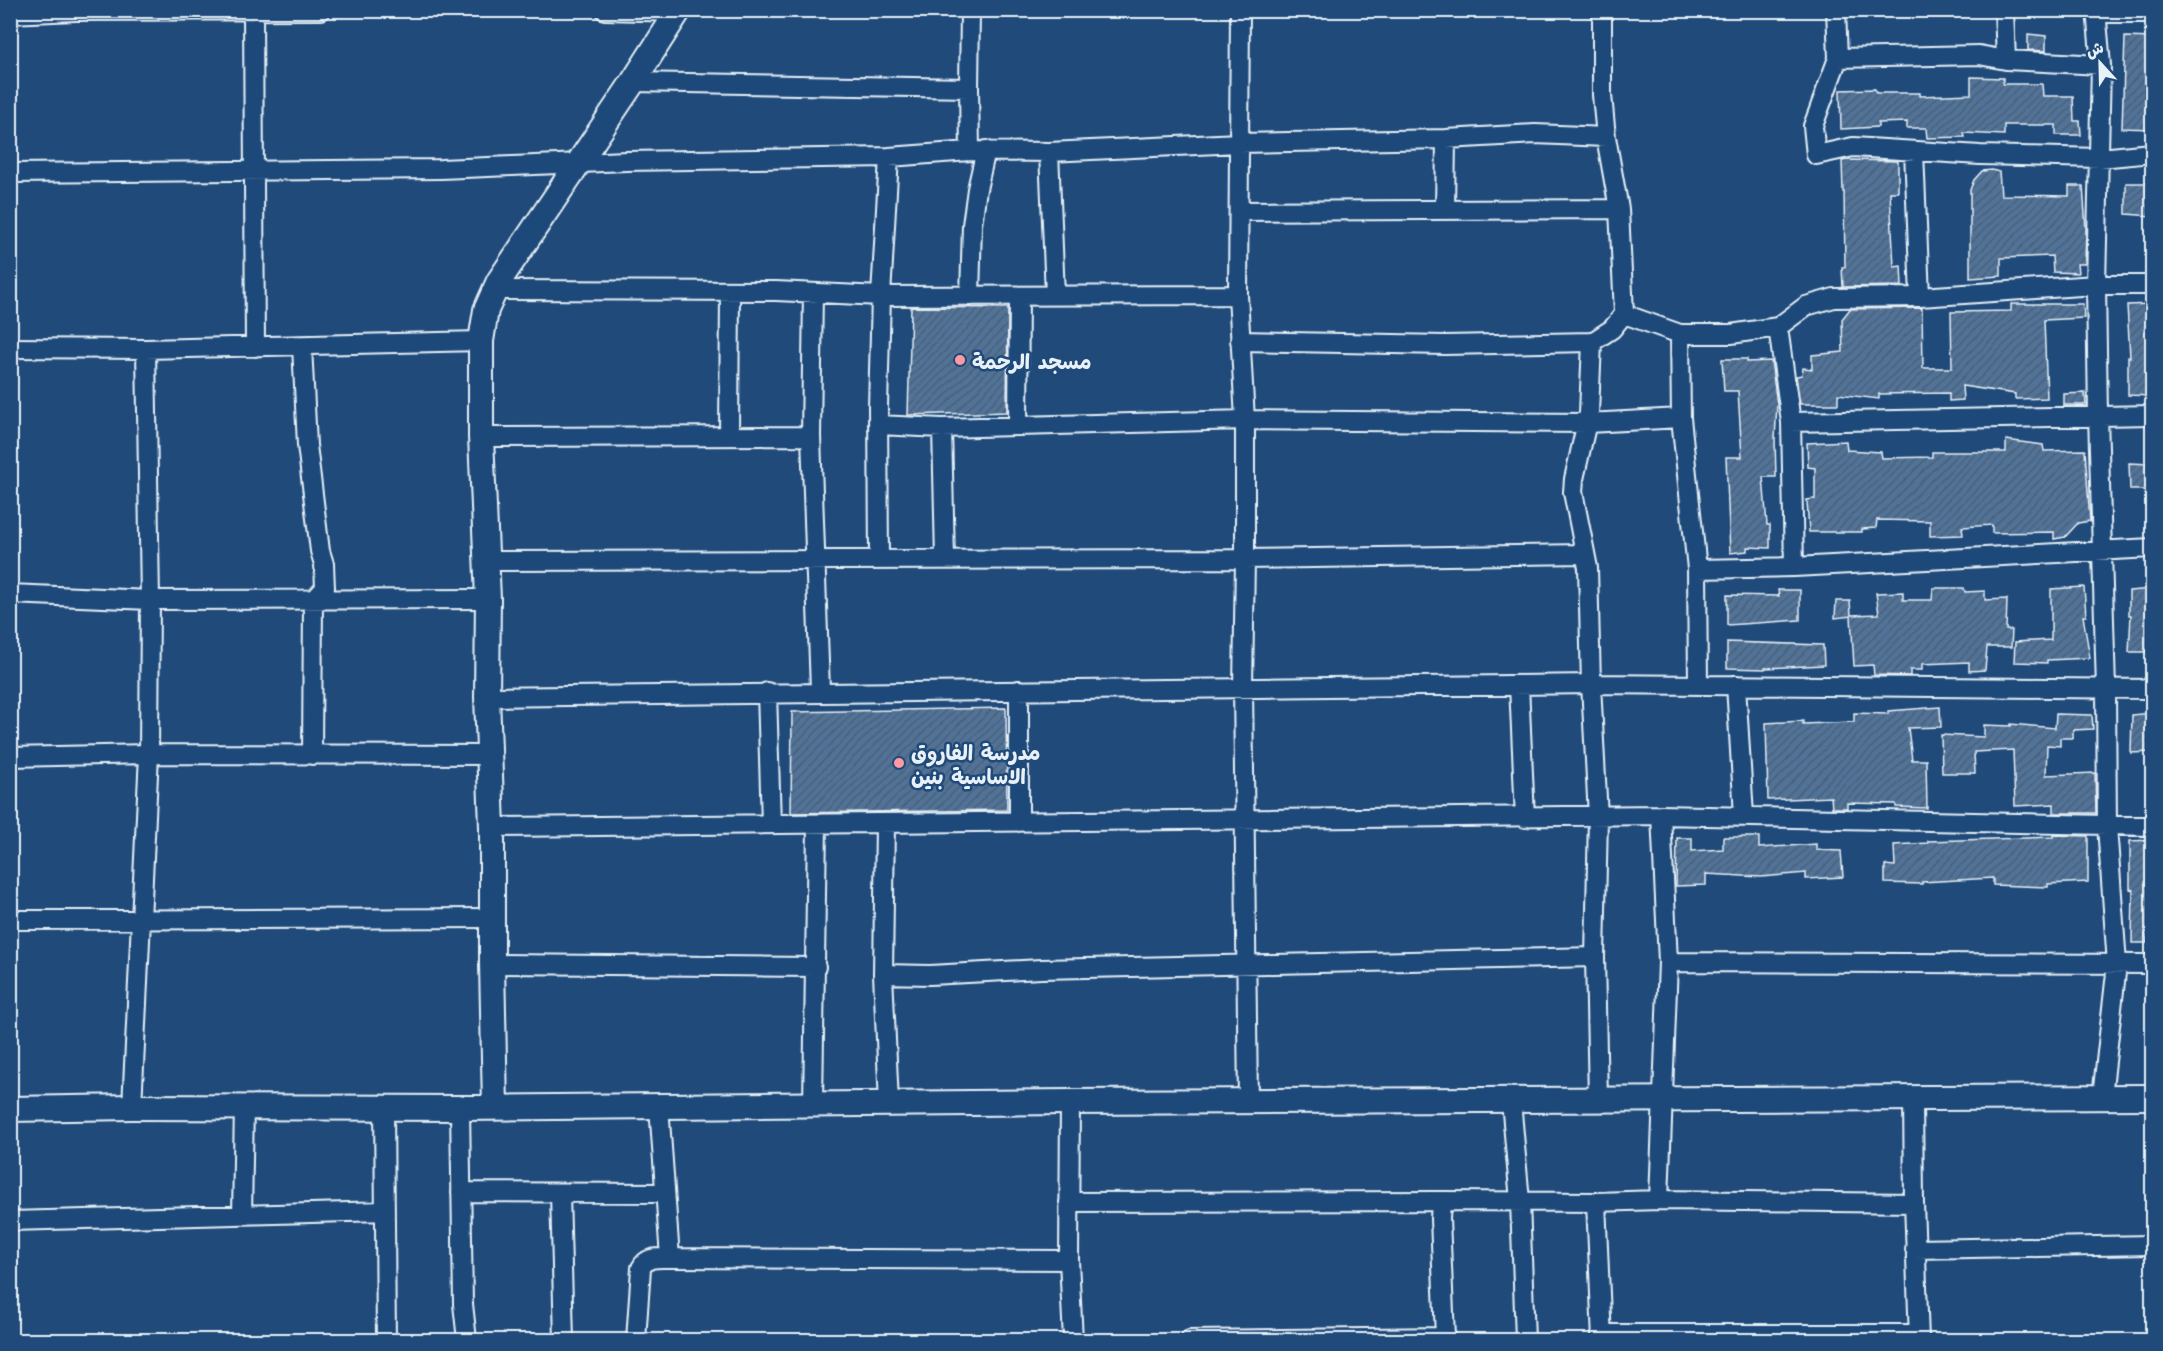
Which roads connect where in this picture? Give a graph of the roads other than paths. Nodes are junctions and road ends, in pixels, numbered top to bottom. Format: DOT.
graph roads {
  1 [pos="321,10"];
  2 [pos="605,10"];
  3 [pos="970,10"];
  4 [pos="1240,10"];
  5 [pos="1602,10"];
  6 [pos="1836,10"];
  7 [pos="2004,10"];
  8 [pos="142,11"];
  9 [pos="678,11"];
  10 [pos="253,12"];
  11 [pos="2097,12"];
  12 [pos="2152,13"];
  13 [pos="10,14"];
  14 [pos="1838,58"];
  15 [pos="2006,60"];
  16 [pos="2101,65"];
  17 [pos="633,82"];
  18 [pos="969,88"];
  19 [pos="1606,137"];
  20 [pos="1446,139"];
  21 [pos="1239,143"];
  22 [pos="978,151"];
  23 [pos="1914,151"];
  24 [pos="1049,152"];
  25 [pos="2152,153"];
  26 [pos="889,157"];
  27 [pos="2100,158"];
  28 [pos="578,164"];
  29 [pos="253,171"];
  30 [pos="10,173"];
  31 [pos="1619,209"];
  32 [pos="1445,210"];
  33 [pos="1239,211"];
  34 [pos="2096,285"];
  35 [pos="2152,285"];
  36 [pos="494,290"];
  37 [pos="730,292"];
  38 [pos="813,292"];
  39 [pos="1238,295"];
  40 [pos="881,296"];
  41 [pos="970,296"];
  42 [pos="1019,296"];
  43 [pos="1055,296"];
  44 [pos="1920,297"];
  45 [pos="1624,314"];
  46 [pos="1778,327"];
  47 [pos="1680,334"];
  48 [pos="481,341"];
  49 [pos="1240,341"];
  50 [pos="1592,342"];
  51 [pos="302,346"];
  52 [pos="255,347"];
  53 [pos="10,348"];
  54 [pos="146,349"];
  55 [pos="2098,415"];
  56 [pos="2152,415"];
  57 [pos="1681,418"];
  58 [pos="1245,420"];
  59 [pos="1791,422"];
  60 [pos="1588,423"];
  61 [pos="878,425"];
  62 [pos="1018,426"];
  63 [pos="942,428"];
  64 [pos="729,435"];
  65 [pos="811,436"];
  66 [pos="481,437"];
  67 [pos="2152,548"];
  68 [pos="2102,549"];
  69 [pos="1585,554"];
  70 [pos="815,559"];
  71 [pos="879,559"];
  72 [pos="945,559"];
  73 [pos="1245,559"];
  74 [pos="487,561"];
  75 [pos="1794,567"];
  76 [pos="1697,568"];
  77 [pos="10,594"];
  78 [pos="488,599"];
  79 [pos="150,600"];
  80 [pos="313,601"];
  81 [pos="1591,684"];
  82 [pos="1698,684"];
  83 [pos="1519,685"];
  84 [pos="1736,685"];
  85 [pos="1243,687"];
  86 [pos="2106,689"];
  87 [pos="2152,689"];
  88 [pos="820,690"];
  89 [pos="1019,690"];
  90 [pos="767,692"];
  91 [pos="487,697"];
  92 [pos="149,754"];
  93 [pos="312,754"];
  94 [pos="488,755"];
  95 [pos="10,757"];
  96 [pos="1661,815"];
  97 [pos="1744,816"];
  98 [pos="1598,817"];
  99 [pos="1525,818"];
  100 [pos="1244,819"];
  101 [pos="1019,822"];
  102 [pos="885,823"];
  103 [pos="771,824"];
  104 [pos="817,824"];
  105 [pos="2107,826"];
  106 [pos="2152,826"];
  107 [pos="492,827"];
  108 [pos="492,918"];
  109 [pos="139,919"];
  110 [pos="10,920"];
  111 [pos="1595,957"];
  112 [pos="1668,962"];
  113 [pos="492,964"];
  114 [pos="1246,964"];
  115 [pos="2116,964"];
  116 [pos="2152,964"];
  117 [pos="816,967"];
  118 [pos="883,974"];
  119 [pos="1913,1097"];
  120 [pos="2102,1097"];
  121 [pos="2152,1097"];
  122 [pos="1663,1099"];
  123 [pos="1598,1100"];
  124 [pos="1511,1101"];
  125 [pos="1070,1102"];
  126 [pos="1248,1102"];
  127 [pos="889,1104"];
  128 [pos="244,1106"];
  129 [pos="813,1106"];
  130 [pos="132,1107"];
  131 [pos="384,1107"];
  132 [pos="495,1107"];
  133 [pos="659,1107"];
  134 [pos="459,1108"];
  135 [pos="10,1109"];
  136 [pos="461,1192"];
  137 [pos="560,1193"];
  138 [pos="665,1193"];
  139 [pos="1659,1200"];
  140 [pos="1441,1201"];
  141 [pos="1520,1201"];
  142 [pos="1069,1202"];
  143 [pos="1596,1202"];
  144 [pos="1914,1203"];
  145 [pos="385,1211"];
  146 [pos="242,1215"];
  147 [pos="10,1221"];
  148 [pos="2152,1245"];
  149 [pos="1915,1249"];
  150 [pos="670,1258"];
  151 [pos="1069,1260"];
  152 [pos="1601,1337"];
  153 [pos="1919,1337"];
  154 [pos="1445,1339"];
  155 [pos="386,1341"];
  156 [pos="467,1341"];
  157 [pos="564,1341"];
  158 [pos="636,1341"];
  159 [pos="1073,1341"];
  160 [pos="1190,1341"];
  161 [pos="1525,1341"];
  1 -- 10 [label="street"];
  2 -- 9 [label="street"];
  3 -- 18 [label="street"];
  4 -- 21 [label="street"];
  5 -- 19 [label="street"];
  6 -- 14 [label="street"];
  7 -- 15 [label="street"];
  8 -- 10 [label="street"];
  8 -- 13 [label="street"];
  9 -- 17 [label="street"];
  10 -- 29 [label="street"];
  11 -- 12 [label="street"];
  11 -- 16 [label="street"];
  14 -- 15 [label="street"];
  14 -- 23 [label="street"];
  15 -- 16 [label="street"];
  16 -- 27 [label="street"];
  17 -- 18 [label="street"];
  17 -- 28 [label="street"];
  18 -- 22 [label="street"];
  19 -- 20 [label="street"];
  19 -- 31 [label="street"];
  20 -- 21 [label="street"];
  20 -- 32 [label="street"];
  21 -- 24 [label="street"];
  21 -- 33 [label="street"];
  22 -- 24 [label="street"];
  22 -- 26 [label="street"];
  22 -- 41 [label="street"];
  23 -- 27 [label="street"];
  23 -- 44 [label="street"];
  24 -- 43 [label="street"];
  25 -- 27 [label="street"];
  26 -- 28 [label="street"];
  26 -- 40 [label="street"];
  27 -- 34 [label="street"];
  28 -- 29 [label="street"];
  28 -- 36 [label="street"];
  29 -- 30 [label="street"];
  29 -- 52 [label="street"];
  31 -- 32 [label="street"];
  31 -- 45 [label="street"];
  32 -- 33 [label="street"];
  33 -- 39 [label="street"];
  34 -- 35 [label="street"];
  34 -- 44 [label="street"];
  34 -- 55 [label="street"];
  36 -- 37 [label="street"];
  36 -- 48 [label="street"];
  37 -- 38 [label="street"];
  37 -- 64 [label="street"];
  38 -- 40 [label="street"];
  38 -- 65 [label="street"];
  39 -- 43 [label="street"];
  39 -- 49 [label="street"];
  40 -- 41 [label="street"];
  40 -- 61 [label="street"];
  41 -- 42 [label="street"];
  42 -- 43 [label="street"];
  42 -- 62 [label="street"];
  44 -- 46 [label="street"];
  45 -- 47 [label="street"];
  45 -- 50 [label="street"];
  46 -- 47 [label="street"];
  46 -- 59 [label="street"];
  47 -- 57 [label="street"];
  48 -- 51 [label="street"];
  48 -- 66 [label="street"];
  49 -- 50 [label="street"];
  49 -- 58 [label="street"];
  50 -- 60 [label="street"];
  51 -- 52 [label="street"];
  51 -- 80 [label="street"];
  52 -- 54 [label="street"];
  53 -- 54 [label="street"];
  54 -- 79 [label="street"];
  55 -- 56 [label="street"];
  55 -- 59 [label="street"];
  55 -- 68 [label="street"];
  57 -- 60 [label="street"];
  57 -- 76 [label="street"];
  58 -- 60 [label="street"];
  58 -- 62 [label="street"];
  58 -- 73 [label="street"];
  59 -- 75 [label="street"];
  60 -- 69 [label="street"];
  61 -- 63 [label="street"];
  61 -- 71 [label="street"];
  62 -- 63 [label="street"];
  63 -- 72 [label="street"];
  64 -- 65 [label="street"];
  64 -- 66 [label="street"];
  65 -- 70 [label="street"];
  66 -- 74 [label="street"];
  67 -- 68 [label="street"];
  68 -- 75 [label="street"];
  68 -- 86 [label="street"];
  69 -- 73 [label="street"];
  69 -- 81 [label="street"];
  70 -- 71 [label="street"];
  70 -- 74 [label="street"];
  70 -- 88 [label="street"];
  71 -- 72 [label="street"];
  72 -- 73 [label="street"];
  73 -- 85 [label="street"];
  74 -- 78 [label="street"];
  75 -- 76 [label="street"];
  76 -- 82 [label="street"];
  77 -- 79 [label="street"];
  78 -- 80 [label="street"];
  78 -- 91 [label="street"];
  79 -- 80 [label="street"];
  79 -- 92 [label="street"];
  80 -- 93 [label="street"];
  81 -- 82 [label="street"];
  81 -- 83 [label="street"];
  81 -- 98 [label="street"];
  82 -- 84 [label="street"];
  83 -- 85 [label="street"];
  83 -- 99 [label="street"];
  84 -- 86 [label="street"];
  84 -- 97 [label="street"];
  85 -- 89 [label="street"];
  85 -- 100 [label="street"];
  86 -- 87 [label="street"];
  86 -- 105 [label="street"];
  88 -- 89 [label="street"];
  88 -- 90 [label="street"];
  89 -- 101 [label="street"];
  90 -- 91 [label="street"];
  90 -- 103 [label="street"];
  91 -- 94 [label="street"];
  92 -- 93 [label="street"];
  92 -- 95 [label="street"];
  92 -- 109 [label="street"];
  93 -- 94 [label="street"];
  94 -- 107 [label="street"];
  96 -- 97 [label="street"];
  96 -- 98 [label="street"];
  96 -- 112 [label="street"];
  97 -- 105 [label="street"];
  98 -- 99 [label="street"];
  98 -- 111 [label="street"];
  99 -- 100 [label="street"];
  100 -- 101 [label="street"];
  100 -- 114 [label="street"];
  101 -- 102 [label="street"];
  102 -- 104 [label="street"];
  102 -- 118 [label="street"];
  103 -- 104 [label="street"];
  103 -- 107 [label="street"];
  104 -- 117 [label="street"];
  105 -- 106 [label="street"];
  105 -- 115 [label="street"];
  107 -- 108 [label="street"];
  108 -- 109 [label="street"];
  108 -- 113 [label="street"];
  109 -- 110 [label="street"];
  109 -- 130 [label="street"];
  111 -- 114 [label="street"];
  111 -- 123 [label="street"];
  112 -- 115 [label="street"];
  112 -- 122 [label="street"];
  113 -- 117 [label="street"];
  113 -- 132 [label="street"];
  114 -- 118 [label="street"];
  114 -- 126 [label="street"];
  115 -- 116 [label="street"];
  115 -- 120 [label="street"];
  117 -- 129 [label="street"];
  118 -- 127 [label="street"];
  119 -- 120 [label="street"];
  119 -- 122 [label="street"];
  119 -- 144 [label="street"];
  120 -- 121 [label="street"];
  122 -- 123 [label="street"];
  122 -- 139 [label="street"];
  123 -- 124 [label="street"];
  124 -- 126 [label="street"];
  124 -- 141 [label="street"];
  125 -- 126 [label="street"];
  125 -- 127 [label="street"];
  125 -- 142 [label="street"];
  127 -- 129 [label="street"];
  128 -- 130 [label="street"];
  128 -- 131 [label="street"];
  128 -- 146 [label="street"];
  129 -- 133 [label="street"];
  130 -- 135 [label="street"];
  131 -- 134 [label="street"];
  131 -- 145 [label="street"];
  132 -- 133 [label="street"];
  132 -- 134 [label="street"];
  133 -- 138 [label="street"];
  134 -- 136 [label="street"];
  136 -- 137 [label="street"];
  136 -- 156 [label="street"];
  137 -- 138 [label="street"];
  137 -- 157 [label="street"];
  138 -- 150 [label="street"];
  139 -- 143 [label="street"];
  139 -- 144 [label="street"];
  140 -- 141 [label="street"];
  140 -- 142 [label="street"];
  140 -- 154 [label="street"];
  141 -- 143 [label="street"];
  141 -- 161 [label="street"];
  142 -- 151 [label="street"];
  143 -- 152 [label="street"];
  144 -- 149 [label="street"];
  145 -- 146 [label="street"];
  145 -- 155 [label="street"];
  146 -- 147 [label="street"];
  148 -- 149 [label="street"];
  149 -- 153 [label="street"];
  150 -- 151 [label="street"];
  150 -- 158 [label="street"];
  151 -- 159 [label="street"];
  152 -- 153 [label="street"];
  154 -- 160 [label="street"];
}
